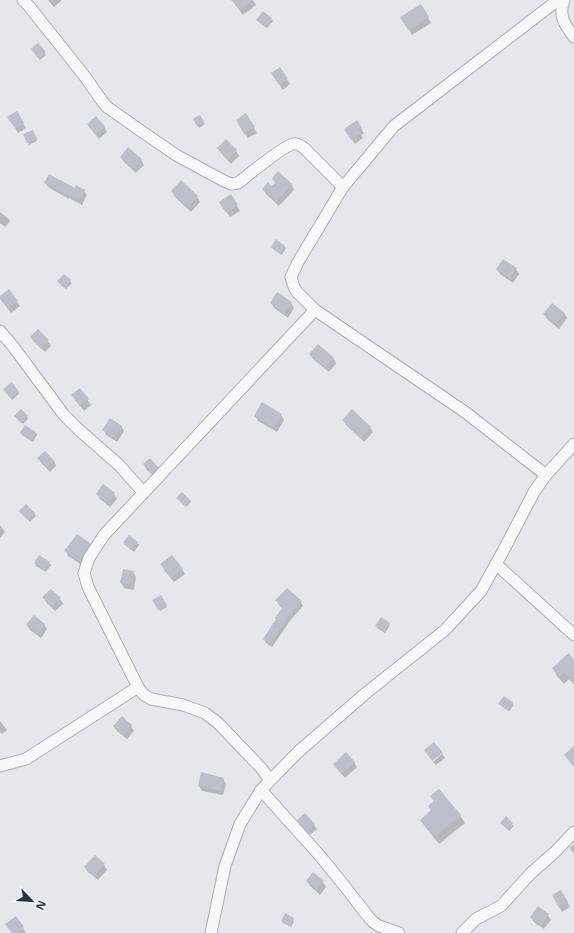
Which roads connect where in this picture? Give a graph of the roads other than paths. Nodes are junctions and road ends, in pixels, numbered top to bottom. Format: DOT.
graph roads {
  1 [pos="23,0"];
  2 [pos="558,0"];
  3 [pos="564,0"];
  4 [pos="574,37"];
  5 [pos="342,187"];
  6 [pos="315,310"];
  7 [pos="0,331"];
  8 [pos="574,444"];
  9 [pos="546,475"];
  10 [pos="143,492"];
  11 [pos="496,564"];
  12 [pos="574,635"];
  13 [pos="138,687"];
  14 [pos="0,766"];
  15 [pos="270,780"];
  16 [pos="261,790"];
  17 [pos="574,832"];
  18 [pos="211,933"];
  19 [pos="399,933"];
  20 [pos="462,933"];
  1 -- 5 [label="street"];
  2 -- 5 [label="street"];
  3 -- 4 [label="street"];
  5 -- 6 [label="street"];
  6 -- 9 [label="street"];
  6 -- 10 [label="street"];
  7 -- 10 [label="street"];
  8 -- 9 [label="street"];
  9 -- 11 [label="street"];
  10 -- 13 [label="street"];
  11 -- 12 [label="street"];
  11 -- 15 [label="street"];
  13 -- 14 [label="street"];
  13 -- 15 [label="street"];
  15 -- 16 [label="street"];
  16 -- 18 [label="street"];
  16 -- 19 [label="street"];
  17 -- 20 [label="street"];
}
